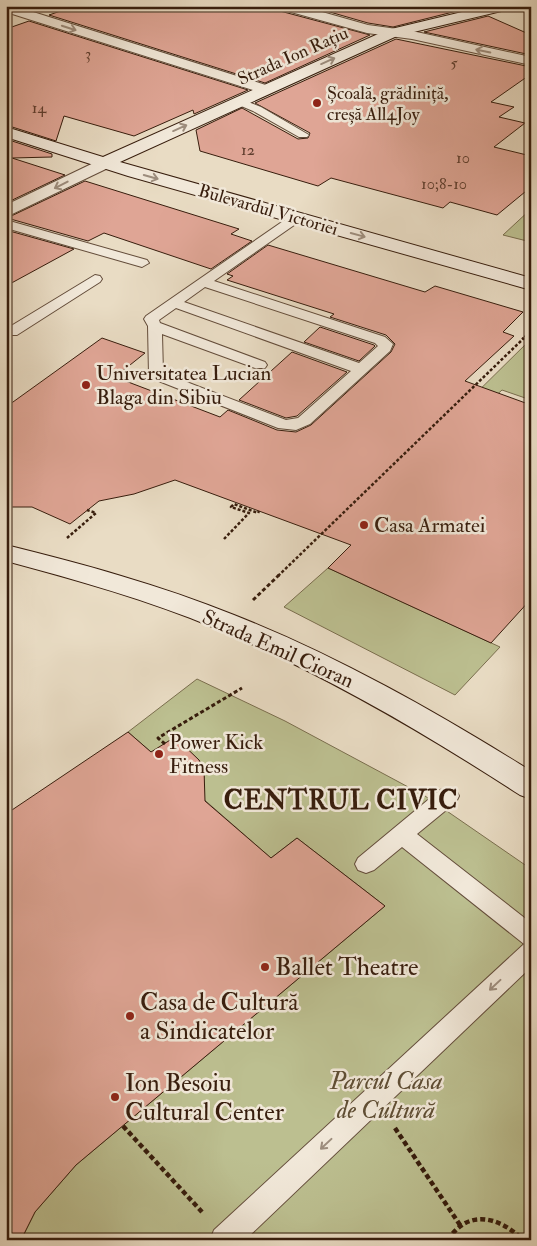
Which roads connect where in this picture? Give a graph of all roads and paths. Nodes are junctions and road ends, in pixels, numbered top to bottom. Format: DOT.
graph roads {
  1 [pos="284,6"];
  2 [pos="506,6"];
  3 [pos="6,8"];
  4 [pos="392,33"];
  5 [pos="531,61"];
  6 [pos="264,90"];
  7 [pos="238,101"];
  8 [pos="6,132"];
  9 [pos="303,135"];
  10 [pos="104,163"];
  11 [pos="6,212"];
  12 [pos="296,218"];
  13 [pos="6,224"];
  14 [pos="142,263"];
  15 [pos="95,279"];
  16 [pos="203,282"];
  17 [pos="531,284"];
  18 [pos="174,303"];
  19 [pos="155,326"];
  20 [pos="531,331"];
  21 [pos="8,332"];
  22 [pos="260,364"];
  23 [pos="361,369"];
  24 [pos="87,510"];
  25 [pos="259,511"];
  26 [pos="66,538"];
  27 [pos="224,539"];
  28 [pos="6,553"];
  29 [pos="251,602"];
  30 [pos="242,688"];
  31 [pos="165,744"];
  32 [pos="531,787"];
  33 [pos="448,796"];
  34 [pos="400,834"];
  35 [pos="366,864"];
  36 [pos="531,936"];
  37 [pos="531,952"];
  38 [pos="375,1098"];
  39 [pos="122,1126"];
  40 [pos="460,1226"];
  41 [pos="226,1239"];
  42 [pos="448,1240"];
  43 [pos="523,1240"];
  1 -- 4 [label="street"];
  2 -- 4 [label="street, Strada Ion Rațiu"];
  3 -- 6 [label="street, one-way"];
  5 -- 4 [label="street, one-way"];
  6 -- 4 [label="street, Strada Ion Rațiu, one-way"];
  6 -- 7 [label="street, Strada Ion Rațiu"];
  7 -- 9 [label="lane"];
  10 -- 7 [label="street, Strada Ion Rațiu, one-way"];
  8 -- 10 [label="street, Bulevardul Victoriei"];
  10 -- 11 [label="street, Strada Ion Rațiu, one-way"];
  10 -- 12 [label="street, Bulevardul Victoriei, one-way"];
  12 -- 16 [label="lane"];
  12 -- 17 [label="street, Bulevardul Victoriei, one-way"];
  13 -- 14 [label="lane"];
  15 -- 21 [label="lane"];
  16 -- 18 [label="lane"];
  16 -- 23 [label="lane"];
  18 -- 19 [label="lane"];
  18 -- 23 [label="lane"];
  19 -- 22 [label="lane"];
  19 -- 23 [label="lane"];
  20 -- 29 [label="path"];
  24 -- 26 [label="path"];
  25 -- 27 [label="path"];
  28 -- 32 [label="street, Strada Emil Cioran"];
  30 -- 31 [label="path"];
  33 -- 34 [label="lane"];
  34 -- 35 [label="lane"];
  34 -- 36 [label="lane"];
  37 -- 38 [label="lane, one-way"];
  38 -- 40 [label="path"];
  38 -- 41 [label="lane, one-way"];
  39 -- 41 [label="path"];
  40 -- 42 [label="path"];
  40 -- 43 [label="path"];
}
